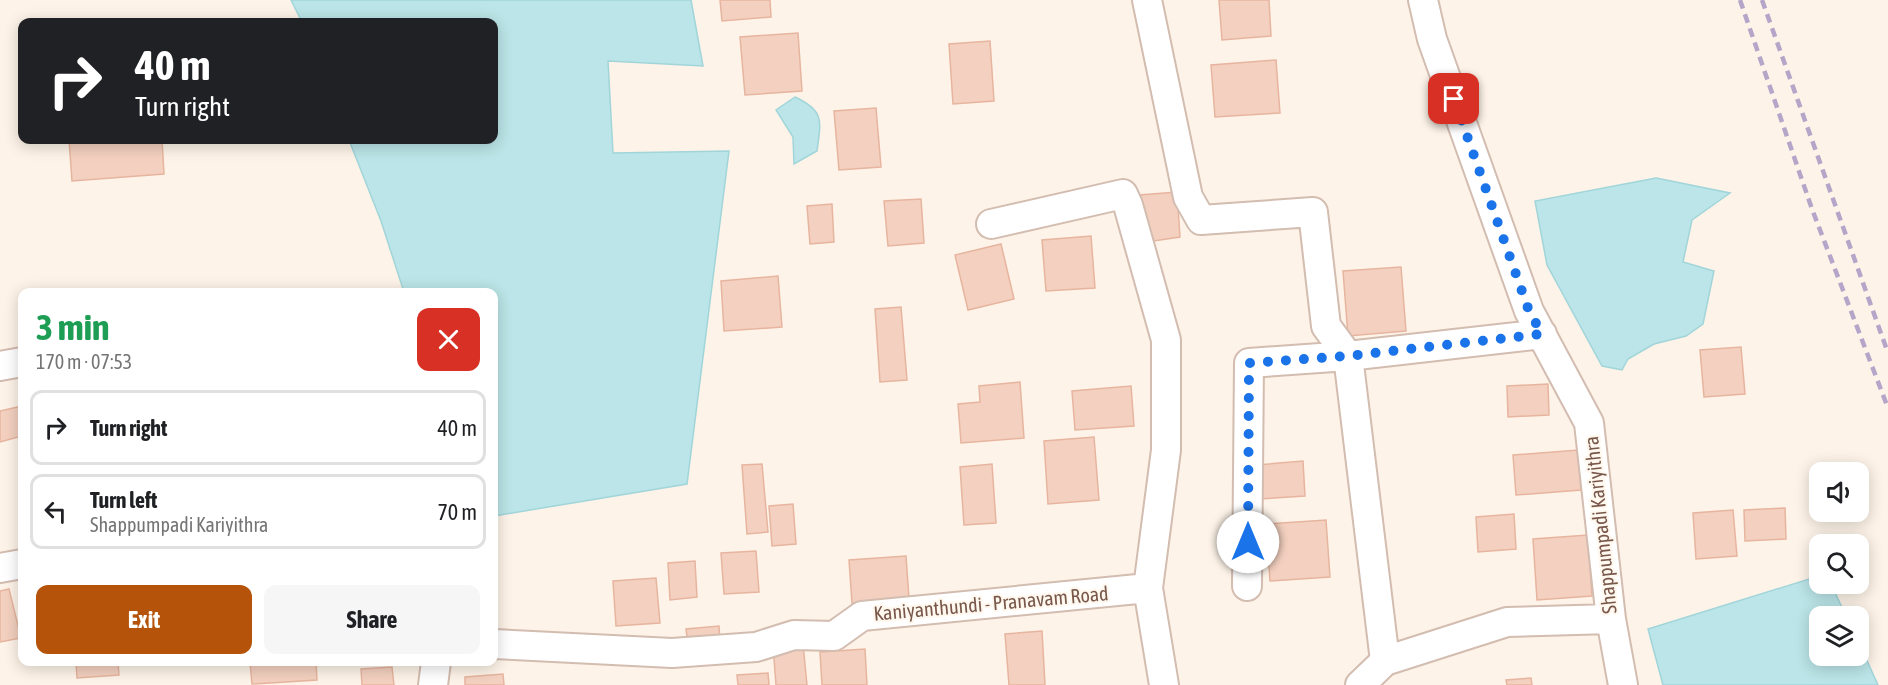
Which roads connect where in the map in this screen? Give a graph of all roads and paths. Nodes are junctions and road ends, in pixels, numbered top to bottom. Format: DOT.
graph roads {
  1 [pos="1147,0"];
  2 [pos="1423,0"];
  3 [pos="991,224"];
  4 [pos="1542,334"];
  5 [pos="1348,356"];
  6 [pos="18,363"];
  7 [pos="0,366"];
  8 [pos="18,565"];
  9 [pos="0,568"];
  10 [pos="1247,586"];
  11 [pos="1148,588"];
  12 [pos="1611,619"];
  13 [pos="498,644"];
  14 [pos="1385,661"];
  15 [pos="436,666"];
  16 [pos="434,685"];
  17 [pos="1164,685"];
  18 [pos="1360,685"];
  19 [pos="1623,685"];
  1 -- 5 [label="street"];
  2 -- 4 [label="street, Shappumpadi Kariyithra"];
  3 -- 11 [label="street"];
  4 -- 5 [label="street"];
  4 -- 12 [label="street, Shappumpadi Kariyithra"];
  5 -- 10 [label="street"];
  5 -- 14 [label="street"];
  6 -- 7 [label="street"];
  8 -- 9 [label="street"];
  11 -- 13 [label="street, Kaniyanthundi - Pranavam Road"];
  11 -- 17 [label="street"];
  12 -- 14 [label="street"];
  12 -- 19 [label="street, Shappumpadi Kariyithra"];
  14 -- 18 [label="street"];
  15 -- 16 [label="street"];
}
